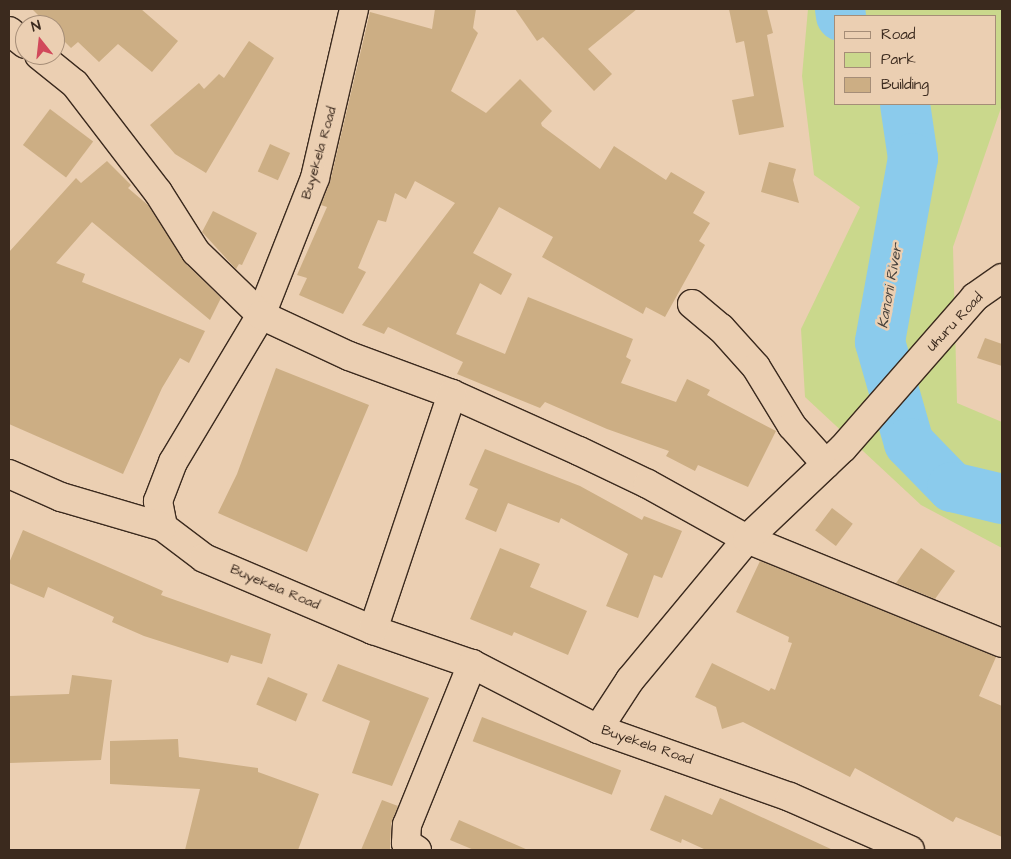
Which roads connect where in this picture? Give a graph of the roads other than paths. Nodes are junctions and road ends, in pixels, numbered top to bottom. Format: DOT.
graph roads {
  1 [pos="354,9"];
  2 [pos="51,65"];
  3 [pos="1002,278"];
  4 [pos="692,304"];
  5 [pos="261,315"];
  6 [pos="452,394"];
  7 [pos="834,456"];
  8 [pos="9,474"];
  9 [pos="163,527"];
  10 [pos="747,540"];
  11 [pos="374,630"];
  12 [pos="1002,643"];
  13 [pos="472,664"];
  14 [pos="598,729"];
  15 [pos="417,850"];
  16 [pos="910,850"];
  1 -- 5 [label="street, Buyekela Road"];
  2 -- 5 [label="street"];
  3 -- 7 [label="street, Uhuru Road"];
  4 -- 7 [label="street"];
  5 -- 6 [label="street"];
  5 -- 9 [label="street, Buyekela Road"];
  6 -- 10 [label="street"];
  6 -- 11 [label="street"];
  7 -- 10 [label="street, Uhuru Road"];
  8 -- 9 [label="street"];
  9 -- 11 [label="street, Buyekela Road"];
  10 -- 12 [label="street"];
  10 -- 14 [label="street, Uhuru Road"];
  11 -- 13 [label="street, Buyekela Road"];
  13 -- 14 [label="street, Buyekela Road"];
  13 -- 15 [label="street"];
  14 -- 16 [label="street, Buyekela Road"];
}
